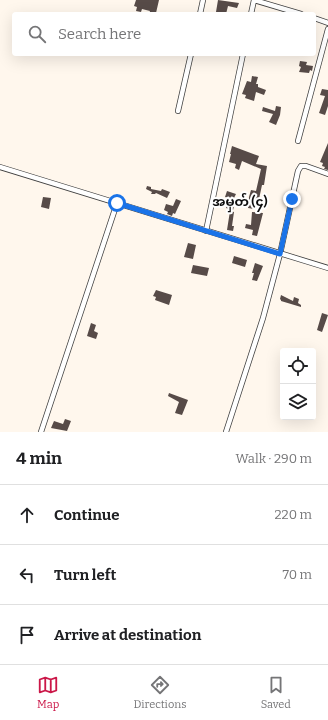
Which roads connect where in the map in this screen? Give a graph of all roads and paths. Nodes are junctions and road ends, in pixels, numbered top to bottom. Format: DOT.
graph roads {
  1 [pos="203,0"];
  2 [pos="254,0"];
  3 [pos="200,12"];
  4 [pos="251,12"];
  5 [pos="295,12"];
  6 [pos="316,19"];
  7 [pos="328,23"];
  8 [pos="328,29"];
  9 [pos="190,56"];
  10 [pos="243,56"];
  11 [pos="178,111"];
  12 [pos="298,141"];
  13 [pos="0,168"];
  14 [pos="328,174"];
  15 [pos="117,203"];
  16 [pos="206,231"];
  17 [pos="280,254"];
  18 [pos="328,268"];
  19 [pos="41,432"];
  20 [pos="226,432"];
  1 -- 3 [label="street"];
  2 -- 4 [label="street"];
  2 -- 5 [label="street"];
  6 -- 7 [label="street"];
  8 -- 12 [label="street"];
  9 -- 11 [label="street"];
  10 -- 16 [label="street"];
  13 -- 15 [label="street"];
  14 -- 17 [label="street"];
  15 -- 16 [label="street"];
  15 -- 19 [label="street"];
  16 -- 17 [label="street"];
  17 -- 18 [label="street"];
  17 -- 20 [label="street"];
}
